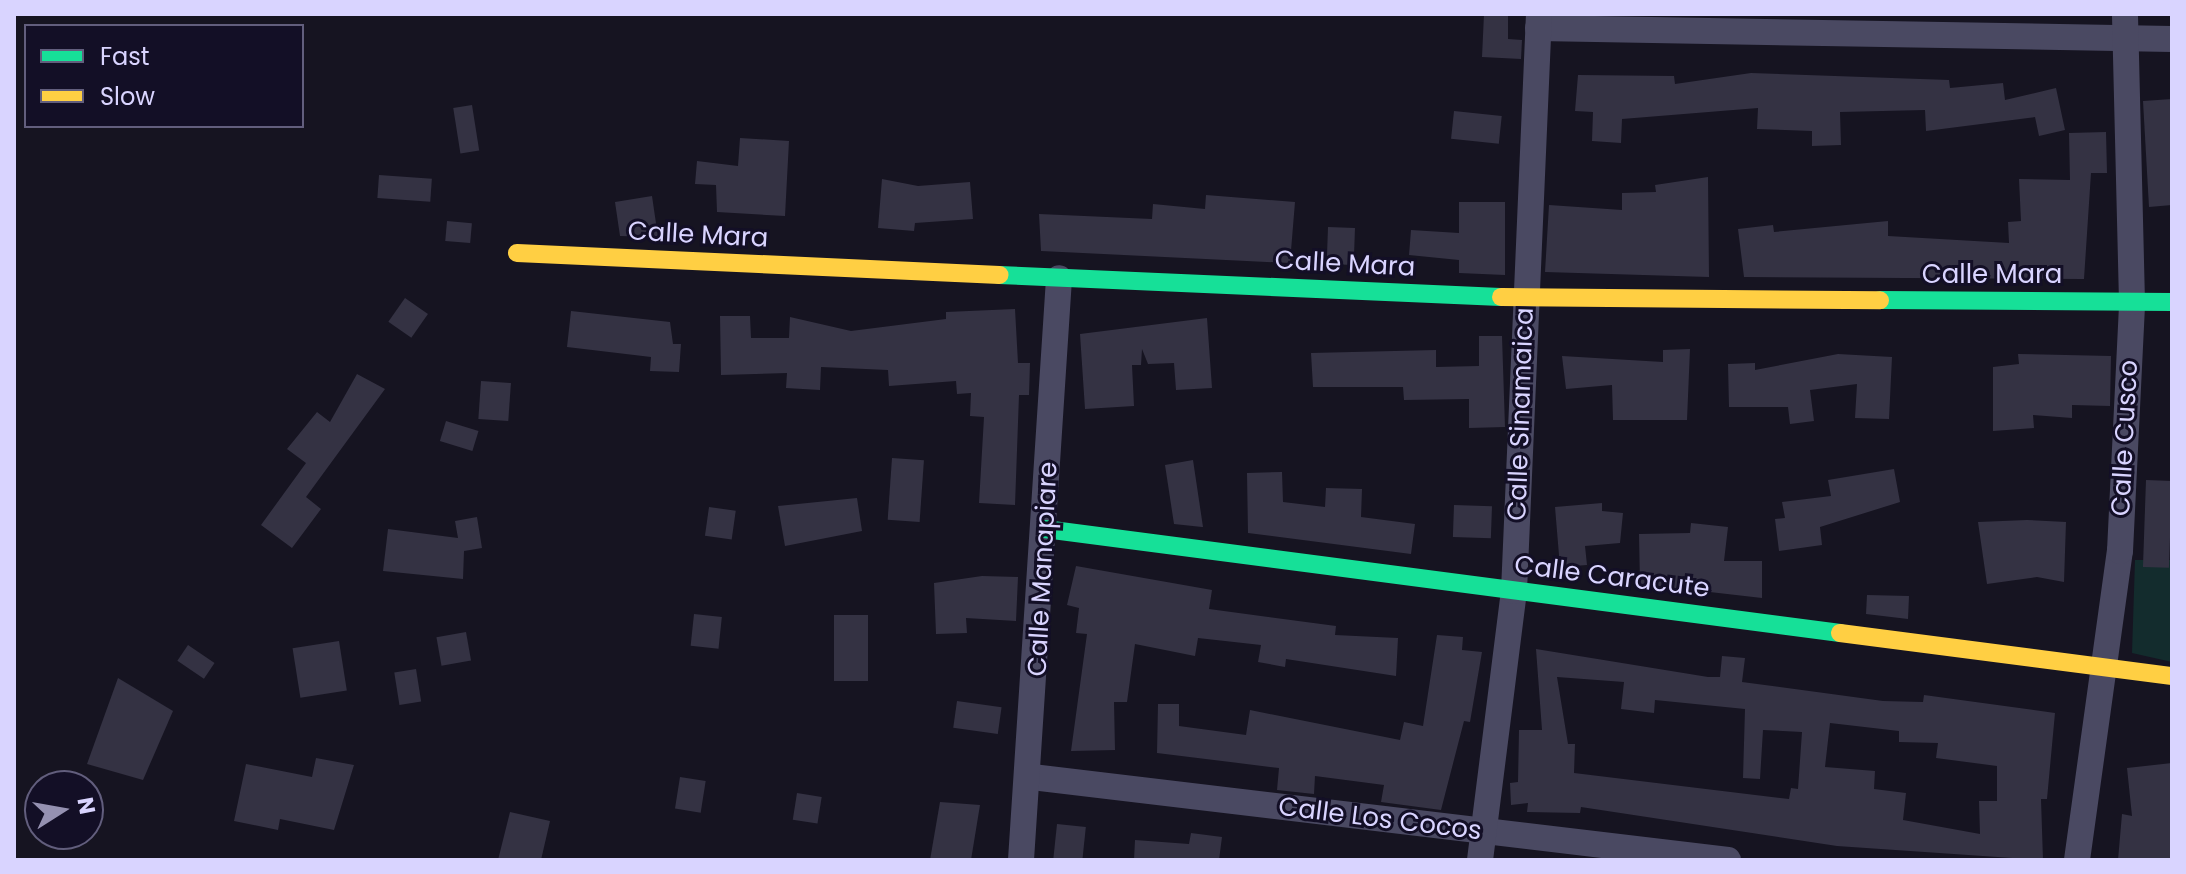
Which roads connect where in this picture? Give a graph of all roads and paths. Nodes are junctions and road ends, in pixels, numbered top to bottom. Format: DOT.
graph roads {
  1 [pos="1538,21"];
  2 [pos="2125,26"];
  3 [pos="2172,39"];
  4 [pos="517,253"];
  5 [pos="1059,278"];
  6 [pos="1525,298"];
  7 [pos="2132,302"];
  8 [pos="2172,302"];
  9 [pos="1045,529"];
  10 [pos="1514,591"];
  11 [pos="2104,668"];
  12 [pos="2172,676"];
  13 [pos="1032,777"];
  14 [pos="1483,831"];
  15 [pos="1021,860"];
  16 [pos="1480,860"];
  17 [pos="1728,860"];
  18 [pos="2077,860"];
  1 -- 2 [label="street"];
  1 -- 6 [label="street, Calle Sinamaica"];
  2 -- 3 [label="street"];
  2 -- 7 [label="street, Calle Cusco"];
  4 -- 5 [label="street, Calle Mara"];
  5 -- 6 [label="street, Calle Mara"];
  5 -- 9 [label="street, Calle Manapiare"];
  6 -- 7 [label="street, Calle Mara"];
  6 -- 10 [label="street, Calle Sinamaica"];
  7 -- 8 [label="street, Calle Mara"];
  7 -- 11 [label="street, Calle Cusco"];
  9 -- 10 [label="street, Calle Caracute"];
  9 -- 13 [label="street, Calle Manapiare"];
  10 -- 11 [label="street, Calle Caracute"];
  10 -- 14 [label="street, Calle Sinamaica"];
  11 -- 12 [label="street, Calle Caracute"];
  11 -- 18 [label="street, Calle Cusco"];
  13 -- 14 [label="street, Calle Los Cocos"];
  13 -- 15 [label="street, Calle Manapiare"];
  14 -- 16 [label="street, Calle Sinamaica"];
  14 -- 17 [label="street, Calle Los Cocos"];
}
